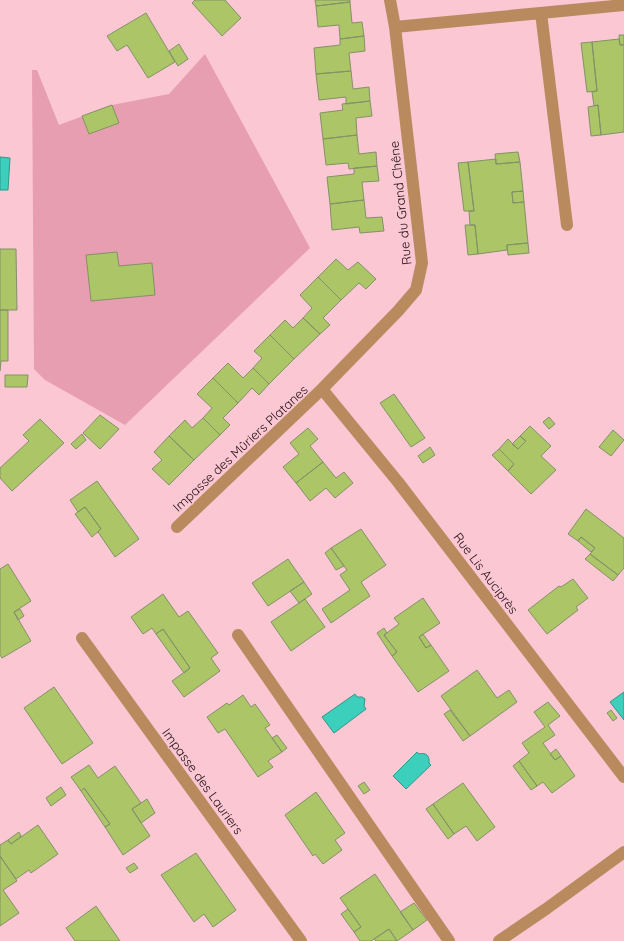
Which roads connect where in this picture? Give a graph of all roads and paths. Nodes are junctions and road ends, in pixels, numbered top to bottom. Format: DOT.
graph roads {
  1 [pos="390,0"];
  2 [pos="624,5"];
  3 [pos="541,13"];
  4 [pos="395,27"];
  5 [pos="567,225"];
  6 [pos="322,389"];
  7 [pos="177,527"];
  8 [pos="238,635"];
  9 [pos="82,638"];
  10 [pos="624,777"];
  11 [pos="624,852"];
  12 [pos="301,941"];
  13 [pos="449,941"];
  14 [pos="499,941"];
  1 -- 4 [label="street, Rue du Grand Chêne"];
  2 -- 3 [label="street"];
  3 -- 4 [label="street"];
  3 -- 5 [label="street"];
  4 -- 6 [label="street, Rue du Grand Chêne"];
  6 -- 7 [label="street, Impasse des Mûriers Platanes"];
  6 -- 10 [label="street, Rue Lis Auciprès"];
  8 -- 13 [label="street"];
  9 -- 12 [label="street, Impasse des Lauriers"];
  11 -- 14 [label="street"];
}
